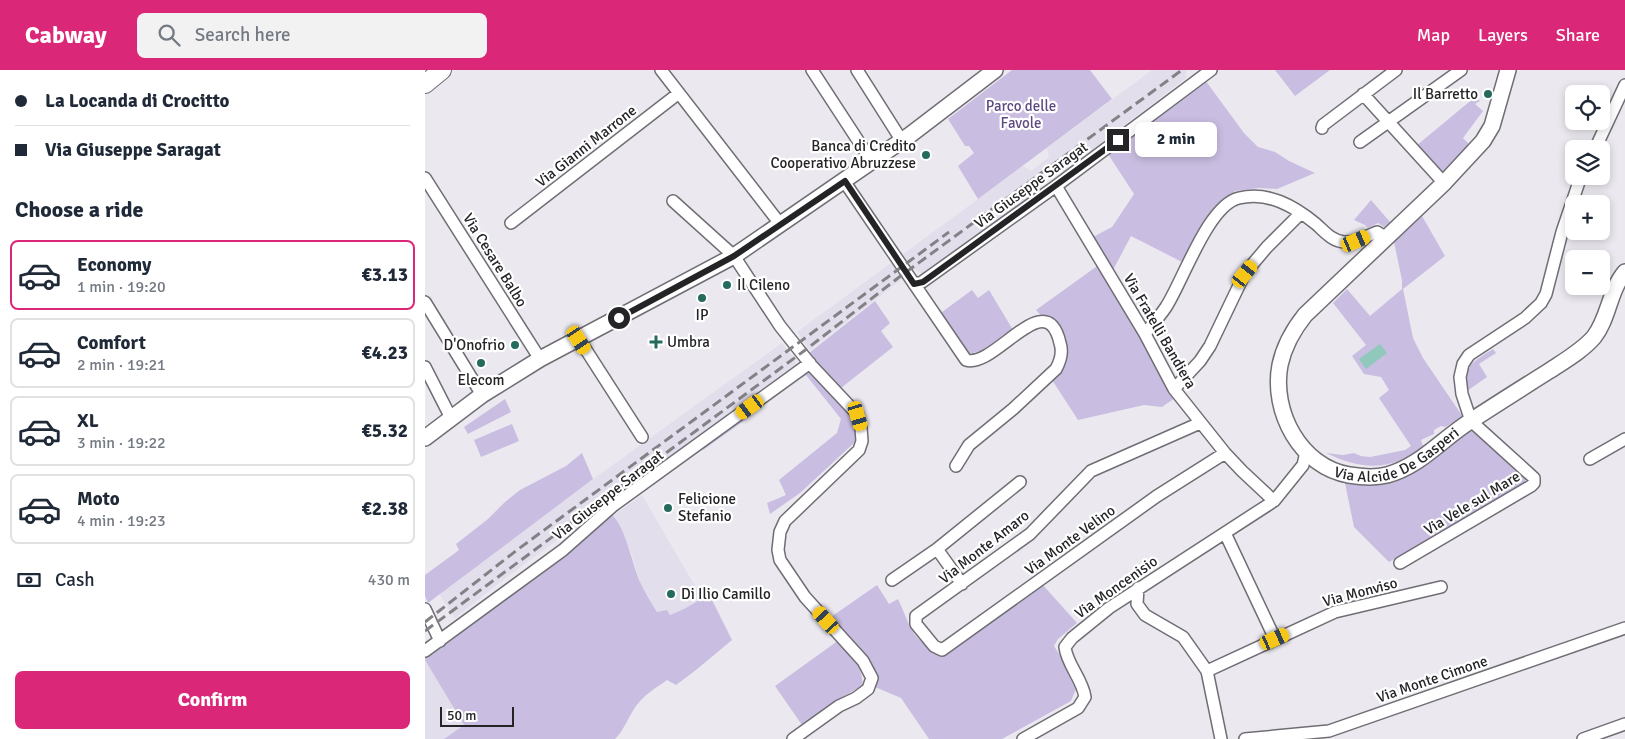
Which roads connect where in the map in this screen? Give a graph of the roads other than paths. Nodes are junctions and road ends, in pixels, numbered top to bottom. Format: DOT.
graph roads {
  1 [pos="442,70"];
  2 [pos="661,70"];
  3 [pos="812,70"];
  4 [pos="857,70"];
  5 [pos="995,70"];
  6 [pos="1211,70"];
  7 [pos="1396,70"];
  8 [pos="1461,70"];
  9 [pos="1508,70"];
  10 [pos="425,84"];
  11 [pos="1625,85"];
  12 [pos="679,93"];
  13 [pos="1363,94"];
  14 [pos="1388,121"];
  15 [pos="1322,128"];
  16 [pos="1599,140"];
  17 [pos="902,141"];
  18 [pos="1360,142"];
  19 [pos="873,162"];
  20 [pos="425,178"];
  21 [pos="845,181"];
  22 [pos="1445,183"];
  23 [pos="1578,185"];
  24 [pos="1056,186"];
  25 [pos="673,201"];
  26 [pos="1301,214"];
  27 [pos="511,223"];
  28 [pos="781,225"];
  29 [pos="1387,238"];
  30 [pos="734,256"];
  31 [pos="1625,272"];
  32 [pos="914,284"];
  33 [pos="425,302"];
  34 [pos="1145,334"];
  35 [pos="579,340"];
  36 [pos="540,359"];
  37 [pos="810,363"];
  38 [pos="425,367"];
  39 [pos="1174,389"];
  40 [pos="482,395"];
  41 [pos="451,418"];
  42 [pos="1471,421"];
  43 [pos="1201,423"];
  44 [pos="642,437"];
  45 [pos="425,438"];
  46 [pos="1625,439"];
  47 [pos="1306,452"];
  48 [pos="1225,453"];
  49 [pos="1590,459"];
  50 [pos="956,466"];
  51 [pos="1020,482"];
  52 [pos="1274,501"];
  53 [pos="1225,533"];
  54 [pos="937,548"];
  55 [pos="1400,563"];
  56 [pos="892,580"];
  57 [pos="962,584"];
  58 [pos="1441,587"];
  59 [pos="1138,588"];
  60 [pos="425,609"];
  61 [pos="1625,628"];
  62 [pos="1275,639"];
  63 [pos="440,641"];
  64 [pos="933,646"];
  65 [pos="425,652"];
  66 [pos="1207,671"];
  67 [pos="1625,724"];
  68 [pos="793,739"];
  69 [pos="1023,739"];
  70 [pos="1221,739"];
  71 [pos="1245,739"];
  72 [pos="1583,739"];
  1 -- 10 [label="main road"];
  2 -- 12 [label="street"];
  3 -- 19 [label="street"];
  4 -- 17 [label="street"];
  5 -- 17 [label="street"];
  6 -- 24 [label="street, Via Giuseppe Saragat"];
  7 -- 13 [label="street"];
  8 -- 14 [label="street"];
  9 -- 22 [label="street, Via Alcide De Gasperi"];
  11 -- 16 [label="street"];
  12 -- 27 [label="street, Via Gianni Marrone"];
  12 -- 28 [label="street"];
  13 -- 14 [label="street"];
  13 -- 15 [label="street"];
  14 -- 18 [label="street"];
  14 -- 22 [label="street"];
  17 -- 19 [label="street"];
  19 -- 21 [label="street"];
  20 -- 36 [label="street, Via Cesare Balbo"];
  21 -- 28 [label="street"];
  21 -- 32 [label="street"];
  22 -- 29 [label="street, Via Alcide De Gasperi"];
  23 -- 42 [label="street"];
  24 -- 32 [label="street, Via Giuseppe Saragat"];
  24 -- 34 [label="street, Via Fratelli Bandiera"];
  25 -- 30 [label="street"];
  26 -- 29 [label="street"];
  26 -- 34 [label="street"];
  26 -- 39 [label="street"];
  28 -- 30 [label="street"];
  29 -- 47 [label="street, Via Alcide De Gasperi"];
  30 -- 35 [label="street"];
  30 -- 37 [label="street"];
  31 -- 42 [label="street, Via Alcide De Gasperi"];
  32 -- 50 [label="street"];
  33 -- 40 [label="street"];
  34 -- 39 [label="street, Via Fratelli Bandiera"];
  35 -- 36 [label="street"];
  35 -- 44 [label="street"];
  36 -- 40 [label="street"];
  37 -- 63 [label="street, Via Giuseppe Saragat"];
  37 -- 68 [label="street"];
  38 -- 41 [label="street"];
  39 -- 43 [label="street, Via Fratelli Bandiera"];
  40 -- 41 [label="street"];
  41 -- 45 [label="street"];
  42 -- 47 [label="street, Via Alcide De Gasperi"];
  42 -- 55 [label="street, Via Vele sul Mare"];
  43 -- 48 [label="street, Via Fratelli Bandiera"];
  43 -- 57 [label="street, Via Monte Amaro"];
  46 -- 49 [label="street"];
  47 -- 52 [label="street, Via Moncenisio"];
  48 -- 52 [label="street, Via Fratelli Bandiera"];
  48 -- 64 [label="street, Via Monte Velino"];
  51 -- 54 [label="street"];
  52 -- 53 [label="street, Via Moncenisio"];
  53 -- 59 [label="street, Via Moncenisio"];
  53 -- 62 [label="street"];
  54 -- 56 [label="street"];
  54 -- 57 [label="street"];
  57 -- 64 [label="street, Via Monte Amaro"];
  58 -- 62 [label="street, Via Monviso"];
  59 -- 66 [label="street"];
  59 -- 69 [label="street, Via Moncenisio"];
  60 -- 63 [label="street"];
  61 -- 71 [label="street, Via Monte Cimone"];
  62 -- 66 [label="street, Via Monviso"];
  63 -- 65 [label="street, Via Giuseppe Saragat"];
  66 -- 70 [label="street"];
  67 -- 72 [label="street"];
}
